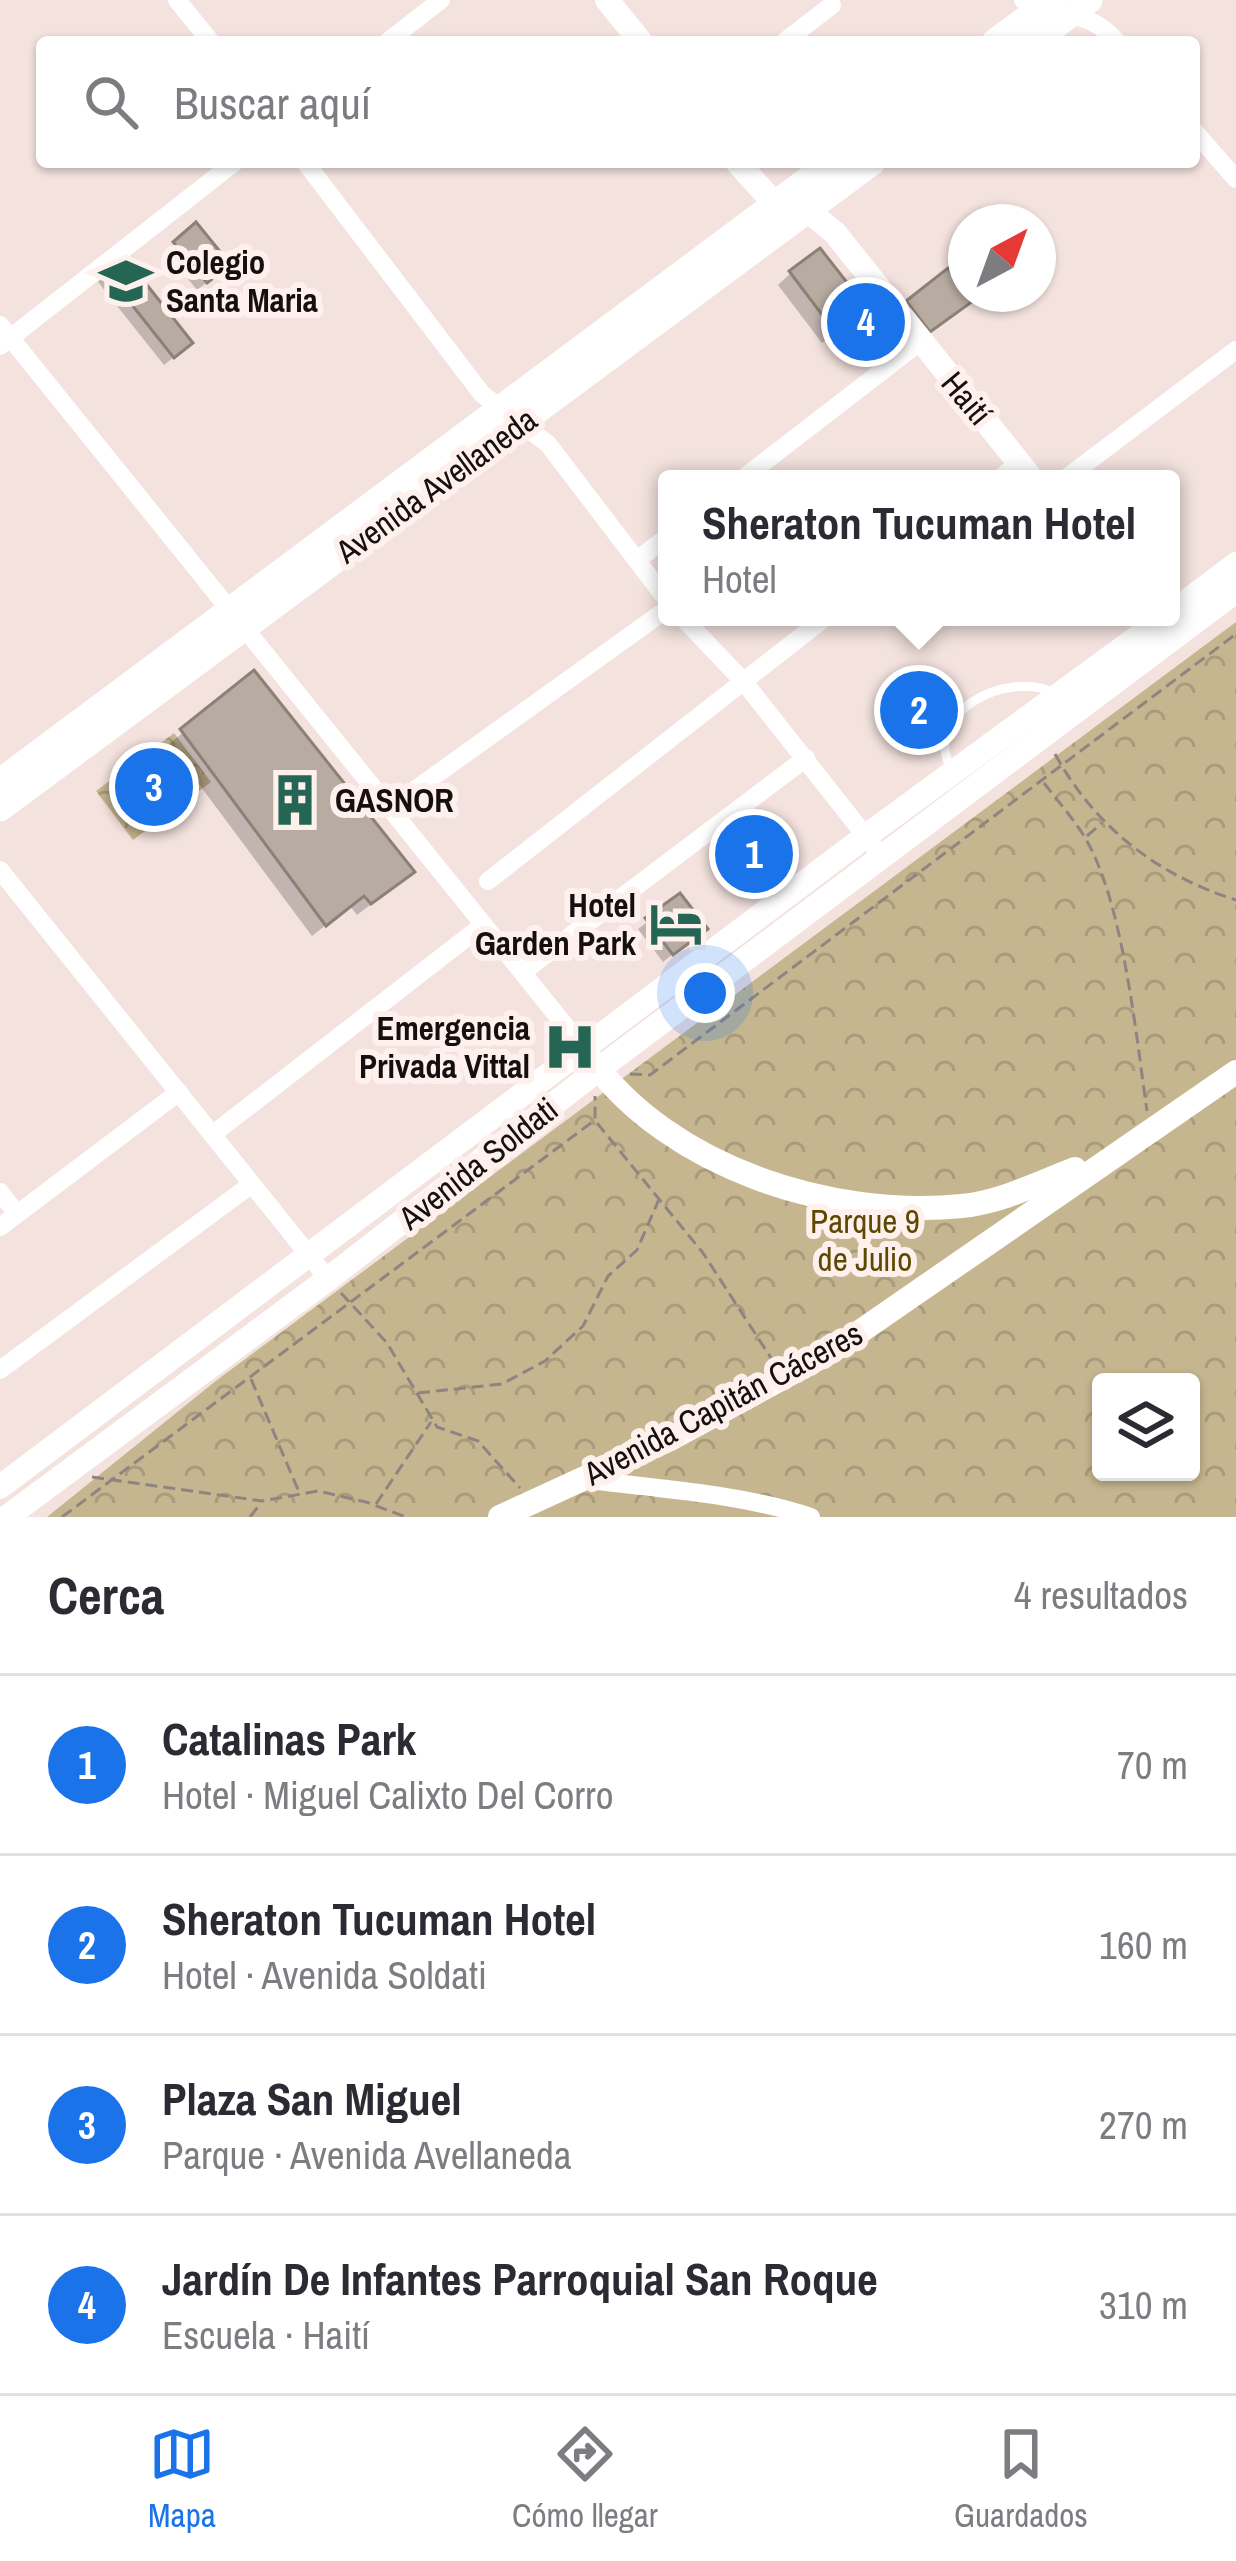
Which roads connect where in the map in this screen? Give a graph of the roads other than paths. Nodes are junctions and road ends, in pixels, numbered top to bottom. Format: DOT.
graph roads {
  1 [pos="177,0"];
  2 [pos="441,0"];
  3 [pos="607,0"];
  4 [pos="832,5"];
  5 [pos="1055,5"];
  6 [pos="206,36"];
  7 [pos="396,36"];
  8 [pos="636,36"];
  9 [pos="792,36"];
  10 [pos="1005,36"];
  11 [pos="1037,36"];
  12 [pos="1111,36"];
  13 [pos="1200,137"];
  14 [pos="227,168"];
  15 [pos="310,168"];
  16 [pos="742,168"];
  17 [pos="824,168"];
  18 [pos="864,168"];
  19 [pos="1236,179"];
  20 [pos="775,204"];
  21 [pos="807,210"];
  22 [pos="3,336"];
  23 [pos="921,341"];
  24 [pos="1236,350"];
  25 [pos="510,416"];
  26 [pos="754,470"];
  27 [pos="1025,470"];
  28 [pos="1077,470"];
  29 [pos="658,544"];
  30 [pos="637,560"];
  31 [pos="1236,564"];
  32 [pos="658,588"];
  33 [pos="1236,591"];
  34 [pos="1180,606"];
  35 [pos="658,615"];
  36 [pos="1180,615"];
  37 [pos="238,616"];
  38 [pos="691,626"];
  39 [pos="815,626"];
  40 [pos="1154,626"];
  41 [pos="744,682"];
  42 [pos="1058,695"];
  43 [pos="806,758"];
  44 [pos="953,772"];
  45 [pos="0,782"];
  46 [pos="391,807"];
  47 [pos="0,808"];
  48 [pos="866,836"];
  49 [pos="882,857"];
  50 [pos="0,870"];
  51 [pos="488,881"];
  52 [pos="483,925"];
  53 [pos="524,971"];
  54 [pos="597,1066"];
  55 [pos="1236,1072"];
  56 [pos="179,1092"];
  57 [pos="213,1134"];
  58 [pos="1111,1155"];
  59 [pos="252,1184"];
  60 [pos="0,1192"];
  61 [pos="17,1214"];
  62 [pos="0,1227"];
  63 [pos="310,1256"];
  64 [pos="328,1279"];
  65 [pos="0,1370"];
  66 [pos="582,1479"];
  67 [pos="0,1487"];
  68 [pos="0,1508"];
  69 [pos="6,1517"];
  70 [pos="500,1517"];
  71 [pos="811,1517"];
  1 -- 6 [label="street"];
  2 -- 7 [label="street"];
  3 -- 8 [label="main road"];
  4 -- 9 [label="street"];
  5 -- 10 [label="main road"];
  5 -- 11 [label="main road"];
  5 -- 12 [label="street"];
  13 -- 19 [label="street"];
  14 -- 22 [label="street"];
  15 -- 25 [label="street"];
  16 -- 20 [label="main road"];
  17 -- 20 [label="main road, Avenida Avellaneda"];
  18 -- 21 [label="main road, Avenida Avellaneda"];
  20 -- 21 [label="main road"];
  20 -- 25 [label="main road, Avenida Avellaneda"];
  21 -- 23 [label="main road, Haití"];
  21 -- 25 [label="main road, Avenida Avellaneda"];
  22 -- 37 [label="street"];
  23 -- 26 [label="street"];
  23 -- 27 [label="main road, Haití"];
  24 -- 28 [label="street"];
  25 -- 30 [label="street"];
  25 -- 37 [label="main road, Avenida Avellaneda"];
  29 -- 30 [label="street"];
  30 -- 32 [label="street"];
  31 -- 34 [label="main road, Avenida Soldati"];
  33 -- 36 [label="main road, Avenida Soldati"];
  35 -- 46 [label="street"];
  37 -- 45 [label="main road, Avenida Avellaneda"];
  37 -- 46 [label="street"];
  37 -- 47 [label="main road, Avenida Avellaneda"];
  38 -- 41 [label="street"];
  39 -- 41 [label="street"];
  40 -- 42 [label="main road, Avenida Soldati"];
  40 -- 49 [label="main road, Avenida Soldati"];
  41 -- 43 [label="street"];
  41 -- 51 [label="street"];
  42 -- 44 [label="main road, Avenida Soldati"];
  42 -- 44 [label="lane"];
  43 -- 48 [label="street"];
  43 -- 53 [label="street"];
  44 -- 48 [label="main road, Avenida Soldati"];
  46 -- 52 [label="street"];
  48 -- 49 [label="street"];
  48 -- 54 [label="main road, Avenida Soldati"];
  49 -- 54 [label="main road, Avenida Soldati"];
  50 -- 56 [label="street"];
  52 -- 53 [label="street"];
  52 -- 57 [label="street"];
  53 -- 54 [label="street"];
  54 -- 58 [label="main road"];
  54 -- 63 [label="main road, Avenida Soldati"];
  54 -- 64 [label="main road, Avenida Soldati"];
  55 -- 58 [label="main road, Avenida Capitán Cáceres"];
  56 -- 57 [label="street"];
  56 -- 61 [label="street"];
  57 -- 59 [label="street"];
  58 -- 66 [label="main road, Avenida Capitán Cáceres"];
  59 -- 63 [label="street"];
  59 -- 65 [label="street"];
  60 -- 61 [label="street"];
  61 -- 62 [label="street"];
  63 -- 64 [label="street"];
  63 -- 67 [label="main road, Avenida Soldati"];
  64 -- 69 [label="main road, Avenida Soldati"];
  66 -- 70 [label="main road, Avenida Capitán Cáceres"];
  66 -- 71 [label="street"];
  68 -- 69 [label="main road"];
}
